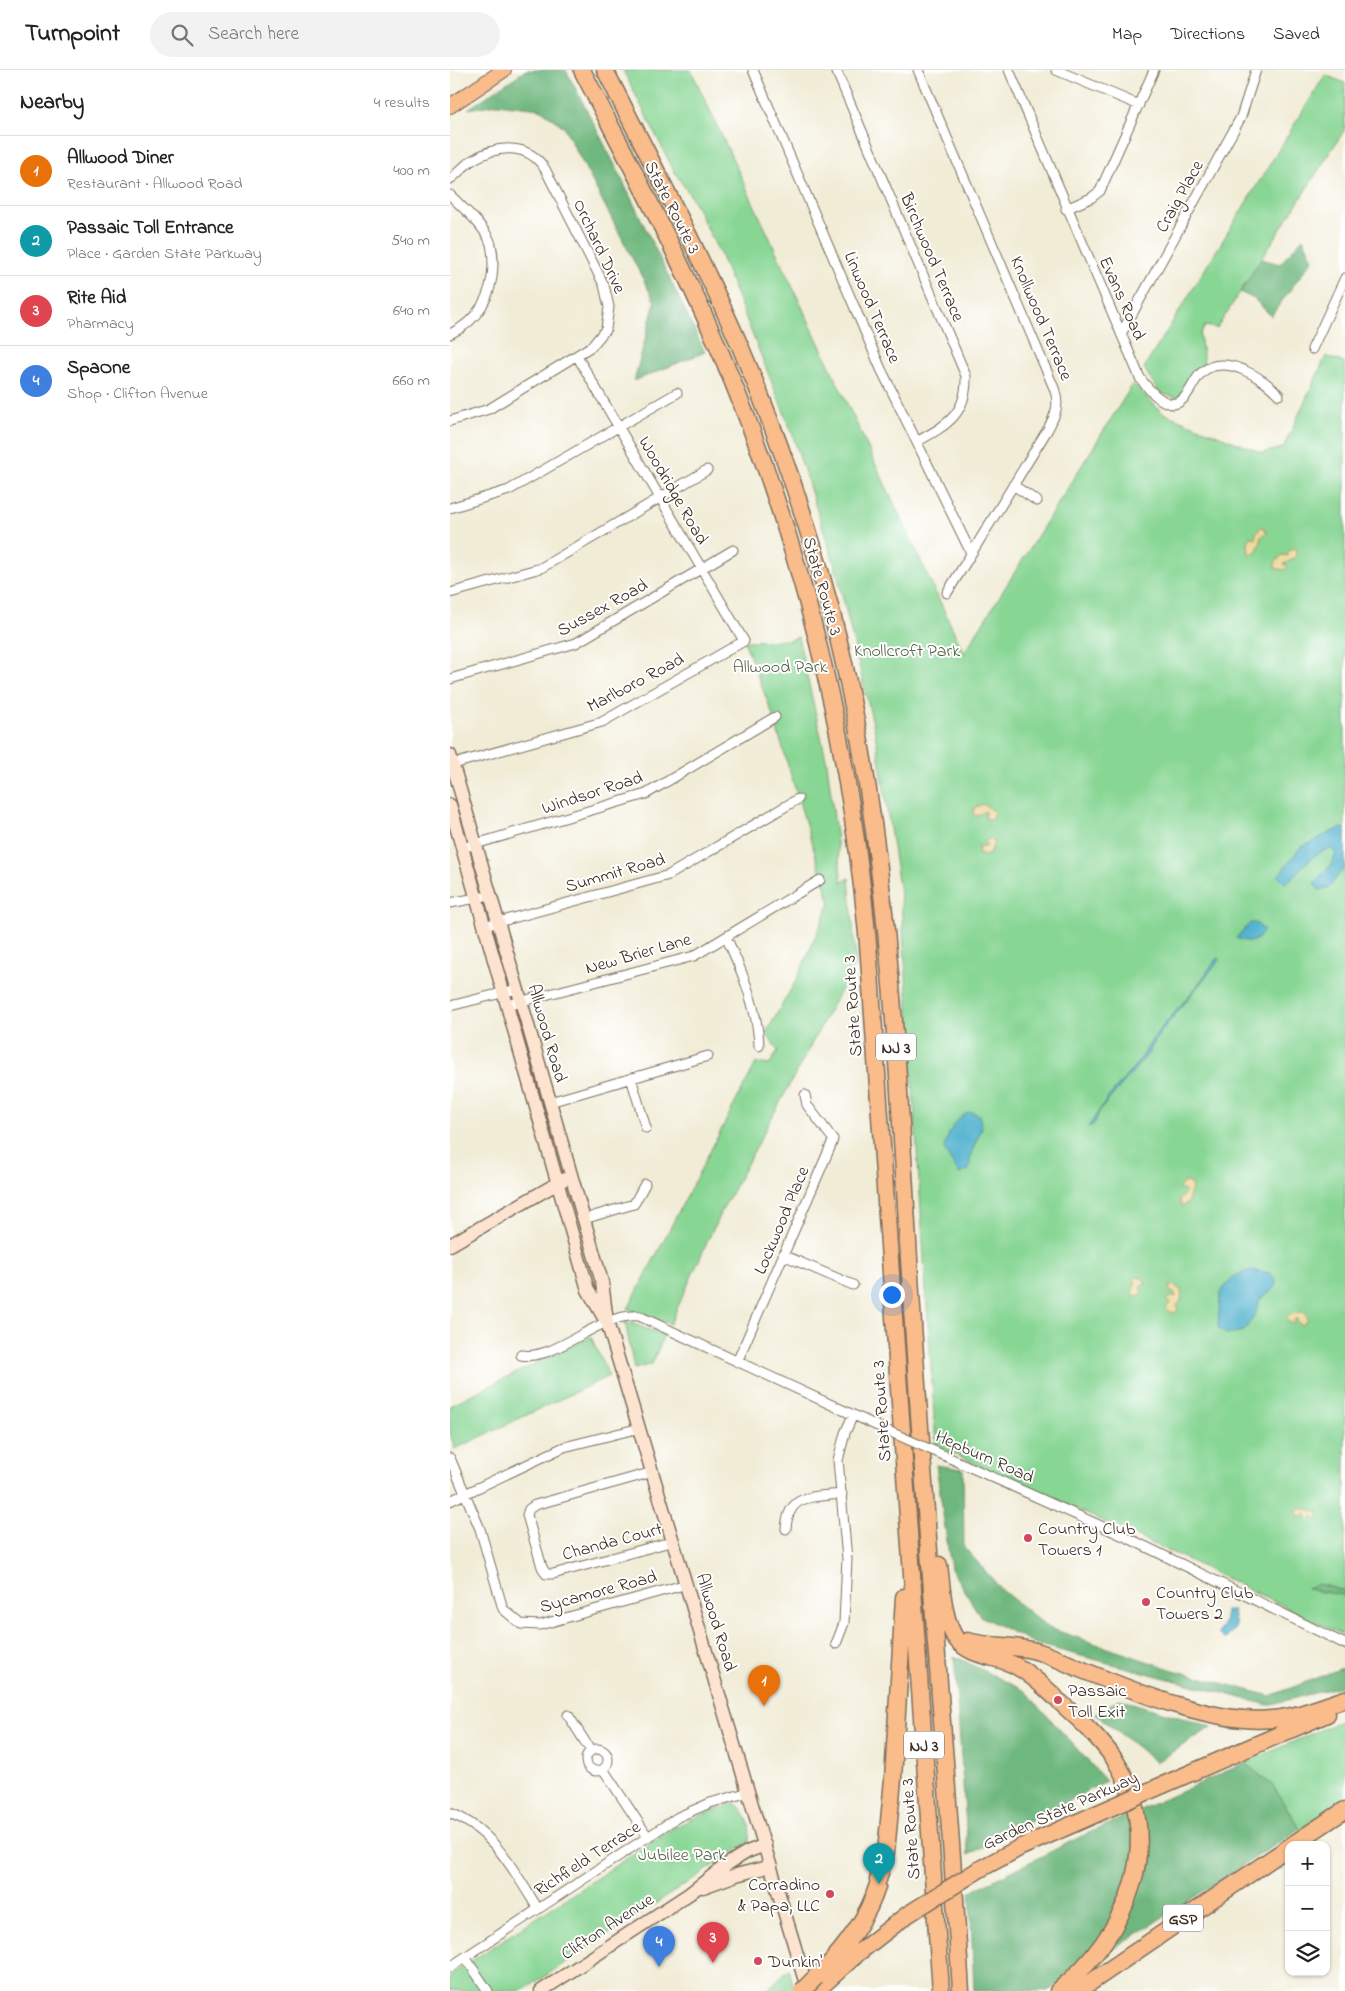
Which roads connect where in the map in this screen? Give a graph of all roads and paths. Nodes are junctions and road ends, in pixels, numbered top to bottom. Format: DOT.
graph roads {
  1 [pos="504,70"];
  2 [pos="572,70"];
  3 [pos="582,70"];
  4 [pos="753,70"];
  5 [pos="836,70"];
  6 [pos="918,70"];
  7 [pos="1009,70"];
  8 [pos="1056,70"];
  9 [pos="1154,70"];
  10 [pos="1256,70"];
  11 [pos="606,73"];
  12 [pos="1139,105"];
  13 [pos="450,106"];
  14 [pos="450,179"];
  15 [pos="450,196"];
  16 [pos="1066,209"];
  17 [pos="1345,278"];
  18 [pos="700,307"];
  19 [pos="450,334"];
  20 [pos="1121,334"];
  21 [pos="1312,350"];
  22 [pos="577,356"];
  23 [pos="677,392"];
  24 [pos="1280,395"];
  25 [pos="450,421"];
  26 [pos="618,426"];
  27 [pos="918,441"];
  28 [pos="707,470"];
  29 [pos="1013,485"];
  30 [pos="660,498"];
  31 [pos="1037,501"];
  32 [pos="450,508"];
  33 [pos="733,550"];
  34 [pos="971,553"];
  35 [pos="701,568"];
  36 [pos="450,593"];
  37 [pos="947,593"];
  38 [pos="744,640"];
  39 [pos="450,679"];
  40 [pos="775,717"];
  41 [pos="451,761"];
  42 [pos="798,799"];
  43 [pos="450,805"];
  44 [pos="475,844"];
  45 [pos="462,848"];
  46 [pos="820,880"];
  47 [pos="490,895"];
  48 [pos="476,898"];
  49 [pos="450,903"];
  50 [pos="498,922"];
  51 [pos="484,926"];
  52 [pos="726,937"];
  53 [pos="503,992"];
  54 [pos="519,995"];
  55 [pos="507,1005"];
  56 [pos="450,1006"];
  57 [pos="759,1046"];
  58 [pos="708,1056"];
  59 [pos="631,1078"];
  60 [pos="805,1096"];
  61 [pos="550,1102"];
  62 [pos="646,1128"];
  63 [pos="903,1162"];
  64 [pos="571,1175"];
  65 [pos="558,1183"];
  66 [pos="645,1184"];
  67 [pos="584,1220"];
  68 [pos="450,1245"];
  69 [pos="783,1255"];
  70 [pos="853,1285"];
  71 [pos="606,1322"];
  72 [pos="521,1355"];
  73 [pos="737,1362"];
  74 [pos="853,1415"];
  75 [pos="640,1428"];
  76 [pos="450,1458"];
  77 [pos="653,1472"];
  78 [pos="465,1494"];
  79 [pos="842,1494"];
  80 [pos="907,1499"];
  81 [pos="450,1501"];
  82 [pos="786,1529"];
  83 [pos="674,1541"];
  84 [pos="687,1584"];
  85 [pos="951,1625"];
  86 [pos="836,1644"];
  87 [pos="1345,1644"];
  88 [pos="1345,1699"];
  89 [pos="1345,1706"];
  90 [pos="568,1716"];
  91 [pos="591,1751"];
  92 [pos="603,1769"];
  93 [pos="749,1792"];
  94 [pos="1345,1810"];
  95 [pos="450,1813"];
  96 [pos="648,1837"];
  97 [pos="1298,1841"];
  98 [pos="765,1845"];
  99 [pos="1285,1849"];
  100 [pos="771,1866"];
  101 [pos="694,1891"];
  102 [pos="1204,1904"];
  103 [pos="538,1909"];
  104 [pos="465,1957"];
  105 [pos="450,1967"];
  106 [pos="817,1988"];
  107 [pos="488,1991"];
  108 [pos="541,1991"];
  109 [pos="802,1991"];
  110 [pos="940,1991"];
  111 [pos="961,1991"];
  112 [pos="1058,1991"];
  113 [pos="1078,1991"];
  114 [pos="1096,1991"];
  1 -- 13 [label="main road"];
  2 -- 18 [label="highway"];
  3 -- 18 [label="highway, State Route 3 / NJ 3"];
  4 -- 27 [label="street, Linwood Terrace"];
  5 -- 27 [label="street, Birchwood Terrace"];
  6 -- 29 [label="street, Knollwood Terrace"];
  7 -- 16 [label="street, Evans Road"];
  8 -- 12 [label="street"];
  9 -- 12 [label="street"];
  10 -- 20 [label="street, Craig Place"];
  11 -- 63 [label="highway, State Route 3 / NJ 3"];
  12 -- 16 [label="street"];
  14 -- 22 [label="street, Orchard Drive"];
  15 -- 19 [label="street"];
  16 -- 20 [label="street, Evans Road"];
  17 -- 21 [label="street"];
  18 -- 80 [label="highway, State Route 3 / NJ 3"];
  20 -- 24 [label="street, Evans Road"];
  22 -- 25 [label="street, Orchard Drive"];
  22 -- 26 [label="street, Woodridge Road"];
  23 -- 26 [label="street"];
  26 -- 30 [label="street, Woodridge Road"];
  26 -- 32 [label="street"];
  27 -- 34 [label="street, Linwood Terrace"];
  28 -- 30 [label="street"];
  29 -- 31 [label="street"];
  29 -- 34 [label="street, Knollwood Terrace"];
  30 -- 35 [label="street, Woodridge Road"];
  30 -- 36 [label="street"];
  33 -- 35 [label="street, Sussex Road"];
  34 -- 37 [label="street, Knollwood Terrace"];
  35 -- 38 [label="street, Woodridge Road"];
  35 -- 39 [label="street, Sussex Road"];
  38 -- 41 [label="street, Marlboro Road"];
  40 -- 44 [label="street, Windsor Road"];
  41 -- 44 [label="main road, Allwood Road"];
  42 -- 50 [label="street, Summit Road"];
  43 -- 45 [label="main road, Allwood Road"];
  44 -- 45 [label="street, Windsor Road"];
  44 -- 47 [label="main road, Allwood Road"];
  45 -- 48 [label="main road, Allwood Road"];
  46 -- 52 [label="street, New Brier Lane"];
  47 -- 48 [label="street"];
  47 -- 50 [label="main road, Allwood Road"];
  48 -- 49 [label="street"];
  48 -- 51 [label="main road, Allwood Road"];
  50 -- 51 [label="street, Summit Road"];
  50 -- 54 [label="main road, Allwood Road"];
  51 -- 53 [label="main road, Allwood Road"];
  52 -- 54 [label="street, New Brier Lane"];
  52 -- 57 [label="street"];
  53 -- 54 [label="street"];
  53 -- 55 [label="main road, Allwood Road"];
  53 -- 56 [label="street"];
  54 -- 55 [label="street, New Brier Lane"];
  54 -- 61 [label="main road, Allwood Road"];
  55 -- 65 [label="main road, Allwood Road"];
  58 -- 59 [label="street"];
  59 -- 61 [label="street"];
  59 -- 62 [label="street"];
  60 -- 69 [label="street, Lockwood Place"];
  61 -- 64 [label="main road, Allwood Road"];
  63 -- 85 [label="highway"];
  63 -- 111 [label="highway, State Route 3 / NJ 3"];
  64 -- 65 [label="main road"];
  64 -- 67 [label="main road, Allwood Road"];
  65 -- 68 [label="main road"];
  65 -- 71 [label="main road, Allwood Road"];
  66 -- 67 [label="street"];
  67 -- 71 [label="main road, Allwood Road"];
  69 -- 70 [label="street"];
  69 -- 73 [label="street, Lockwood Place"];
  71 -- 72 [label="street, Hepburn Road"];
  71 -- 73 [label="street, Hepburn Road"];
  71 -- 75 [label="main road, Allwood Road"];
  73 -- 74 [label="street, Hepburn Road"];
  74 -- 79 [label="street"];
  74 -- 87 [label="street, Hepburn Road, bridge"];
  75 -- 77 [label="main road, Allwood Road"];
  75 -- 78 [label="street"];
  76 -- 78 [label="street, Sycamore Road"];
  77 -- 83 [label="main road, Allwood Road"];
  77 -- 83 [label="street, Chanda Court"];
  78 -- 81 [label="street"];
  78 -- 84 [label="street, Sycamore Road"];
  79 -- 82 [label="street"];
  79 -- 86 [label="street"];
  80 -- 106 [label="highway"];
  80 -- 110 [label="highway, State Route 3 / NJ 3"];
  83 -- 84 [label="main road, Allwood Road"];
  84 -- 93 [label="main road, Allwood Road"];
  85 -- 88 [label="highway"];
  85 -- 112 [label="highway"];
  89 -- 106 [label="highway, Garden State Parkway, bridge"];
  90 -- 91 [label="street"];
  91 -- 92 [label="street"];
  91 -- 92 [label="street"];
  92 -- 96 [label="street"];
  93 -- 96 [label="street, Richfield Terrace"];
  93 -- 98 [label="main road, Allwood Road"];
  94 -- 97 [label="highway, GSP"];
  95 -- 103 [label="street"];
  96 -- 103 [label="street, Richfield Terrace"];
  98 -- 100 [label="main road, Allwood Road"];
  98 -- 101 [label="main road, Clifton Avenue"];
  99 -- 102 [label="highway, GSP"];
  100 -- 101 [label="main road, Clifton Avenue"];
  100 -- 106 [label="main road, Allwood Road"];
  101 -- 108 [label="main road, Clifton Avenue"];
  102 -- 113 [label="highway, GSP"];
  102 -- 114 [label="highway"];
  103 -- 104 [label="street, Richfield Terrace"];
  104 -- 105 [label="street, Richfield Terrace"];
  104 -- 107 [label="street"];
  106 -- 109 [label="highway, bridge"];
}
